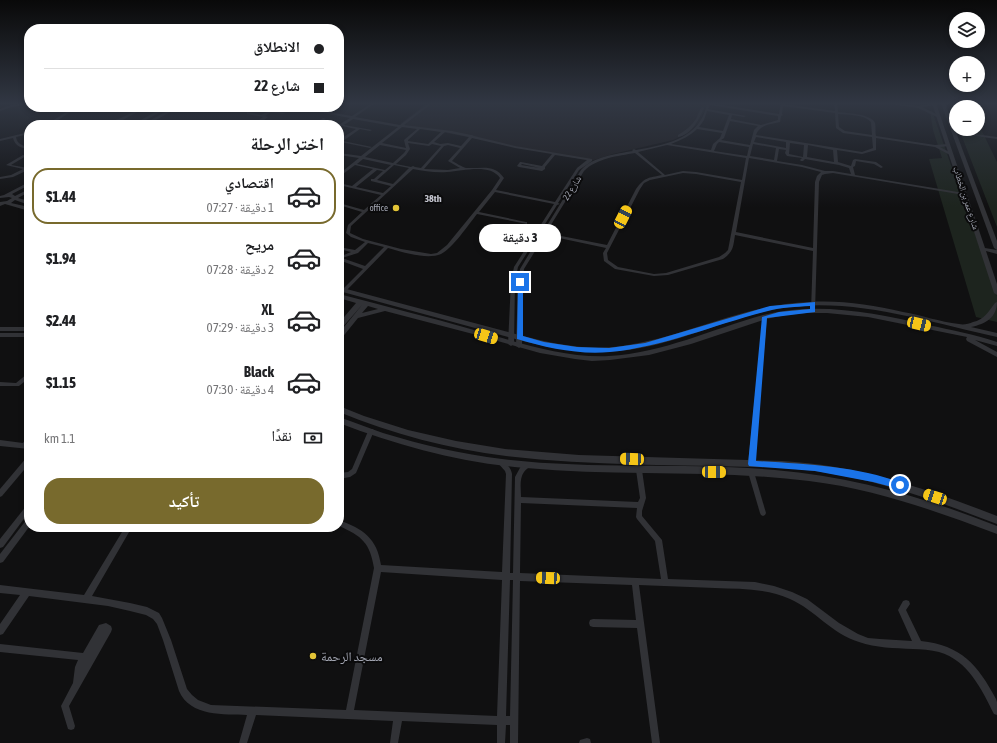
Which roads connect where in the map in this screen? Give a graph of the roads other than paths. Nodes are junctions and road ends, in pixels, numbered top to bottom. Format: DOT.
graph roads {
  1 [pos="13,137"];
  2 [pos="875,137"];
  3 [pos="10,138"];
  4 [pos="12,138"];
  5 [pos="383,138"];
  6 [pos="386,138"];
  7 [pos="409,138"];
  8 [pos="437,138"];
  9 [pos="470,138"];
  10 [pos="480,138"];
  11 [pos="674,138"];
  12 [pos="684,138"];
  13 [pos="754,138"];
  14 [pos="765,138"];
  15 [pos="879,138"];
  16 [pos="945,138"];
  17 [pos="956,138"];
  18 [pos="0,140"];
  19 [pos="720,140"];
  20 [pos="788,141"];
  21 [pos="406,142"];
  22 [pos="0,143"];
  23 [pos="344,143"];
  24 [pos="432,143"];
  25 [pos="379,144"];
  26 [pos="441,144"];
  27 [pos="665,144"];
  28 [pos="752,144"];
  29 [pos="806,144"];
  30 [pos="948,145"];
  31 [pos="24,146"];
  32 [pos="935,146"];
  33 [pos="370,147"];
  34 [pos="462,147"];
  35 [pos="778,147"];
  36 [pos="787,148"];
  37 [pos="835,148"];
  38 [pos="408,149"];
  39 [pos="633,150"];
  40 [pos="712,152"];
  41 [pos="554,154"];
  42 [pos="951,154"];
  43 [pos="344,155"];
  44 [pos="24,156"];
  45 [pos="360,157"];
  46 [pos="748,157"];
  47 [pos="804,159"];
  48 [pos="590,160"];
  49 [pos="775,162"];
  50 [pos="354,164"];
  51 [pos="394,164"];
  52 [pos="838,164"];
  53 [pos="802,166"];
  54 [pos="24,167"];
  55 [pos="413,167"];
  56 [pos="851,167"];
  57 [pos="881,167"];
  58 [pos="344,168"];
  59 [pos="544,168"];
  60 [pos="376,169"];
  61 [pos="422,169"];
  62 [pos="464,169"];
  63 [pos="24,170"];
  64 [pos="386,171"];
  65 [pos="344,172"];
  66 [pos="824,172"];
  67 [pos="664,175"];
  68 [pos="854,175"];
  69 [pos="0,178"];
  70 [pos="364,178"];
  71 [pos="374,181"];
  72 [pos="744,181"];
  73 [pos="344,185"];
  74 [pos="393,185"];
  75 [pos="24,186"];
  76 [pos="353,187"];
  77 [pos="494,191"];
  78 [pos="383,194"];
  79 [pos="964,194"];
  80 [pos="24,195"];
  81 [pos="2,197"];
  82 [pos="24,199"];
  83 [pos="18,200"];
  84 [pos="24,202"];
  85 [pos="3,204"];
  86 [pos="555,204"];
  87 [pos="12,205"];
  88 [pos="344,205"];
  89 [pos="561,205"];
  90 [pos="24,208"];
  91 [pos="365,211"];
  92 [pos="476,213"];
  93 [pos="526,223"];
  94 [pos="991,231"];
  95 [pos="537,232"];
  96 [pos="997,232"];
  97 [pos="543,233"];
  98 [pos="733,233"];
  99 [pos="368,241"];
  100 [pos="388,246"];
  101 [pos="608,247"];
  102 [pos="997,248"];
  103 [pos="344,249"];
  104 [pos="982,249"];
  105 [pos="815,250"];
  106 [pos="356,252"];
  107 [pos="997,252"];
  108 [pos="344,257"];
  109 [pos="344,261"];
  110 [pos="365,268"];
  111 [pos="344,286"];
  112 [pos="344,290"];
  113 [pos="997,293"];
  114 [pos="344,297"];
  115 [pos="347,298"];
  116 [pos="363,303"];
  117 [pos="997,304"];
  118 [pos="856,306"];
  119 [pos="813,307"];
  120 [pos="386,310"];
  121 [pos="859,313"];
  122 [pos="350,314"];
  123 [pos="357,316"];
  124 [pos="765,317"];
  125 [pos="344,321"];
  126 [pos="938,322"];
  127 [pos="0,329"];
  128 [pos="24,329"];
  129 [pos="344,331"];
  130 [pos="950,332"];
  131 [pos="0,335"];
  132 [pos="24,335"];
  133 [pos="997,335"];
  134 [pos="512,336"];
  135 [pos="520,338"];
  136 [pos="511,344"];
  137 [pos="997,344"];
  138 [pos="519,346"];
  139 [pos="997,355"];
  140 [pos="24,379"];
  141 [pos="0,384"];
  142 [pos="344,411"];
  143 [pos="344,422"];
  144 [pos="371,431"];
  145 [pos="420,435"];
  146 [pos="437,439"];
  147 [pos="0,444"];
  148 [pos="415,445"];
  149 [pos="24,446"];
  150 [pos="432,449"];
  151 [pos="606,458"];
  152 [pos="500,462"];
  153 [pos="24,465"];
  154 [pos="528,465"];
  155 [pos="607,468"];
  156 [pos="751,468"];
  157 [pos="639,470"];
  158 [pos="841,472"];
  159 [pos="344,475"];
  160 [pos="843,482"];
  161 [pos="0,494"];
  162 [pos="518,500"];
  163 [pos="640,505"];
  164 [pos="24,513"];
  165 [pos="763,513"];
  166 [pos="997,520"];
  167 [pos="344,525"];
  168 [pos="24,529"];
  169 [pos="997,530"];
  170 [pos="126,532"];
  171 [pos="1,541"];
  172 [pos="0,560"];
  173 [pos="378,568"];
  174 [pos="506,576"];
  175 [pos="517,577"];
  176 [pos="635,582"];
  177 [pos="665,583"];
  178 [pos="0,589"];
  179 [pos="26,592"];
  180 [pos="85,600"];
  181 [pos="906,604"];
  182 [pos="593,623"];
  183 [pos="641,624"];
  184 [pos="0,631"];
  185 [pos="919,646"];
  186 [pos="0,648"];
  187 [pos="90,652"];
  188 [pos="77,683"];
  189 [pos="253,711"];
  190 [pos="997,711"];
  191 [pos="349,715"];
  192 [pos="398,716"];
  193 [pos="501,721"];
  194 [pos="515,721"];
  195 [pos="71,726"];
  196 [pos="243,743"];
  197 [pos="394,743"];
  198 [pos="500,743"];
  199 [pos="514,743"];
  200 [pos="656,743"];
  1 -- 31 [label="street"];
  2 -- 37 [label="street"];
  3 -- 18 [label="street"];
  4 -- 22 [label="street"];
  5 -- 33 [label="street"];
  6 -- 25 [label="street"];
  7 -- 21 [label="street"];
  8 -- 24 [label="street"];
  9 -- 34 [label="street"];
  10 -- 41 [label="street"];
  11 -- 39 [label="street, شارع 22"];
  12 -- 27 [label="street, شارع 22"];
  13 -- 28 [label="street"];
  14 -- 20 [label="street"];
  15 -- 32 [label="street"];
  16 -- 30 [label="street, شارع عمر بن الخطاب"];
  17 -- 94 [label="street, شارع عمر بن الخطاب"];
  19 -- 28 [label="street"];
  19 -- 40 [label="street"];
  20 -- 29 [label="street"];
  20 -- 36 [label="street"];
  21 -- 24 [label="street"];
  21 -- 38 [label="street"];
  23 -- 33 [label="street"];
  24 -- 26 [label="street"];
  25 -- 38 [label="street"];
  25 -- 45 [label="street"];
  26 -- 34 [label="street"];
  26 -- 61 [label="street"];
  27 -- 39 [label="street, شارع 22"];
  27 -- 40 [label="street"];
  28 -- 35 [label="street"];
  28 -- 46 [label="street"];
  29 -- 37 [label="street"];
  29 -- 47 [label="street"];
  30 -- 32 [label="street"];
  30 -- 42 [label="street, شارع عمر بن الخطاب"];
  32 -- 42 [label="street"];
  33 -- 45 [label="street"];
  34 -- 62 [label="street"];
  35 -- 36 [label="street"];
  35 -- 49 [label="street"];
  36 -- 47 [label="street"];
  37 -- 52 [label="street"];
  38 -- 51 [label="street"];
  39 -- 48 [label="street, شارع 22"];
  39 -- 67 [label="street"];
  39 -- 89 [label="street, شارع 22"];
  40 -- 46 [label="street"];
  41 -- 48 [label="street"];
  41 -- 59 [label="street"];
  42 -- 79 [label="street, شارع عمر بن الخطاب"];
  43 -- 45 [label="street"];
  44 -- 54 [label="street"];
  45 -- 50 [label="street"];
  45 -- 51 [label="street"];
  45 -- 58 [label="street"];
  46 -- 49 [label="street"];
  46 -- 72 [label="street"];
  47 -- 52 [label="street"];
  47 -- 53 [label="street"];
  48 -- 86 [label="street, شارع 22"];
  49 -- 53 [label="street"];
  50 -- 60 [label="street"];
  50 -- 65 [label="street"];
  51 -- 55 [label="street"];
  51 -- 64 [label="street"];
  52 -- 56 [label="street"];
  53 -- 66 [label="street"];
  55 -- 61 [label="street"];
  55 -- 74 [label="street"];
  56 -- 57 [label="street"];
  56 -- 68 [label="street"];
  59 -- 59 [label="street"];
  60 -- 64 [label="street"];
  60 -- 70 [label="street"];
  61 -- 62 [label="street"];
  62 -- 77 [label="street"];
  63 -- 69 [label="street"];
  64 -- 71 [label="street"];
  66 -- 68 [label="street"];
  66 -- 105 [label="street"];
  67 -- 72 [label="street"];
  67 -- 101 [label="street"];
  68 -- 79 [label="street"];
  70 -- 71 [label="street"];
  70 -- 76 [label="street"];
  71 -- 74 [label="street"];
  72 -- 98 [label="street"];
  73 -- 76 [label="street"];
  74 -- 78 [label="street"];
  75 -- 81 [label="street"];
  76 -- 78 [label="street"];
  77 -- 86 [label="street"];
  77 -- 92 [label="street"];
  78 -- 91 [label="street"];
  79 -- 104 [label="street, شارع عمر بن الخطاب"];
  80 -- 83 [label="street"];
  81 -- 83 [label="street"];
  82 -- 83 [label="street"];
  83 -- 84 [label="street"];
  83 -- 85 [label="street"];
  83 -- 87 [label="street"];
  85 -- 87 [label="street"];
  86 -- 89 [label="street"];
  86 -- 95 [label="street, شارع 22"];
  87 -- 90 [label="street"];
  88 -- 91 [label="street"];
  89 -- 97 [label="street, شارع 22"];
  91 -- 99 [label="street"];
  92 -- 93 [label="street"];
  92 -- 100 [label="street"];
  94 -- 96 [label="street"];
  94 -- 102 [label="street, شارع عمر بن الخطاب"];
  95 -- 97 [label="street"];
  95 -- 134 [label="street, شارع 22"];
  97 -- 101 [label="street"];
  97 -- 135 [label="street, شارع 22"];
  98 -- 101 [label="street"];
  98 -- 105 [label="street"];
  99 -- 100 [label="street"];
  99 -- 106 [label="street"];
  100 -- 110 [label="street"];
  103 -- 106 [label="street"];
  104 -- 107 [label="street"];
  104 -- 113 [label="street, شارع عمر بن الخطاب"];
  105 -- 119 [label="street"];
  106 -- 108 [label="street"];
  109 -- 110 [label="street"];
  110 -- 111 [label="street"];
  112 -- 134 [label="street"];
  114 -- 115 [label="street"];
  115 -- 116 [label="street"];
  115 -- 122 [label="street"];
  116 -- 120 [label="street"];
  116 -- 122 [label="street"];
  116 -- 123 [label="street"];
  117 -- 126 [label="street"];
  118 -- 119 [label="street"];
  118 -- 121 [label="street"];
  118 -- 126 [label="street"];
  119 -- 121 [label="street"];
  119 -- 124 [label="street"];
  119 -- 135 [label="street"];
  120 -- 123 [label="street"];
  120 -- 136 [label="street"];
  121 -- 130 [label="street"];
  122 -- 125 [label="street"];
  123 -- 129 [label="street"];
  124 -- 138 [label="street"];
  124 -- 156 [label="street"];
  126 -- 133 [label="street"];
  127 -- 128 [label="street"];
  130 -- 137 [label="street"];
  130 -- 139 [label="street"];
  131 -- 132 [label="street"];
  134 -- 135 [label="street"];
  134 -- 136 [label="street, شارع 22"];
  135 -- 138 [label="street, شارع 22"];
  136 -- 138 [label="street"];
  140 -- 141 [label="street"];
  142 -- 145 [label="street"];
  143 -- 144 [label="street"];
  144 -- 148 [label="street"];
  144 -- 159 [label="street"];
  145 -- 146 [label="street"];
  145 -- 148 [label="street"];
  146 -- 150 [label="street"];
  146 -- 151 [label="street"];
  147 -- 149 [label="street"];
  148 -- 150 [label="street"];
  150 -- 152 [label="street"];
  151 -- 155 [label="street"];
  151 -- 156 [label="street"];
  152 -- 154 [label="street"];
  152 -- 174 [label="street"];
  153 -- 161 [label="street"];
  154 -- 155 [label="street"];
  154 -- 162 [label="street"];
  155 -- 157 [label="street"];
  156 -- 157 [label="street"];
  156 -- 158 [label="street"];
  156 -- 160 [label="street"];
  156 -- 165 [label="street"];
  157 -- 163 [label="street"];
  158 -- 160 [label="street"];
  158 -- 166 [label="street"];
  160 -- 169 [label="street"];
  162 -- 163 [label="street"];
  162 -- 175 [label="street"];
  163 -- 177 [label="street"];
  164 -- 171 [label="street"];
  167 -- 173 [label="street"];
  168 -- 172 [label="street"];
  170 -- 180 [label="street"];
  173 -- 174 [label="street"];
  173 -- 191 [label="street"];
  174 -- 175 [label="street"];
  174 -- 193 [label="street"];
  175 -- 176 [label="street"];
  175 -- 194 [label="street"];
  176 -- 177 [label="street"];
  176 -- 183 [label="street"];
  177 -- 185 [label="street"];
  178 -- 179 [label="street"];
  179 -- 180 [label="street"];
  179 -- 184 [label="street"];
  180 -- 189 [label="street"];
  181 -- 185 [label="street"];
  182 -- 183 [label="street"];
  183 -- 200 [label="street"];
  185 -- 190 [label="street"];
  186 -- 187 [label="street"];
  187 -- 188 [label="street"];
  187 -- 188 [label="street"];
  188 -- 195 [label="street"];
  189 -- 191 [label="street"];
  189 -- 196 [label="street"];
  191 -- 192 [label="street"];
  192 -- 193 [label="street"];
  192 -- 197 [label="street"];
  193 -- 194 [label="street"];
  193 -- 198 [label="street"];
  194 -- 199 [label="street"];
}
